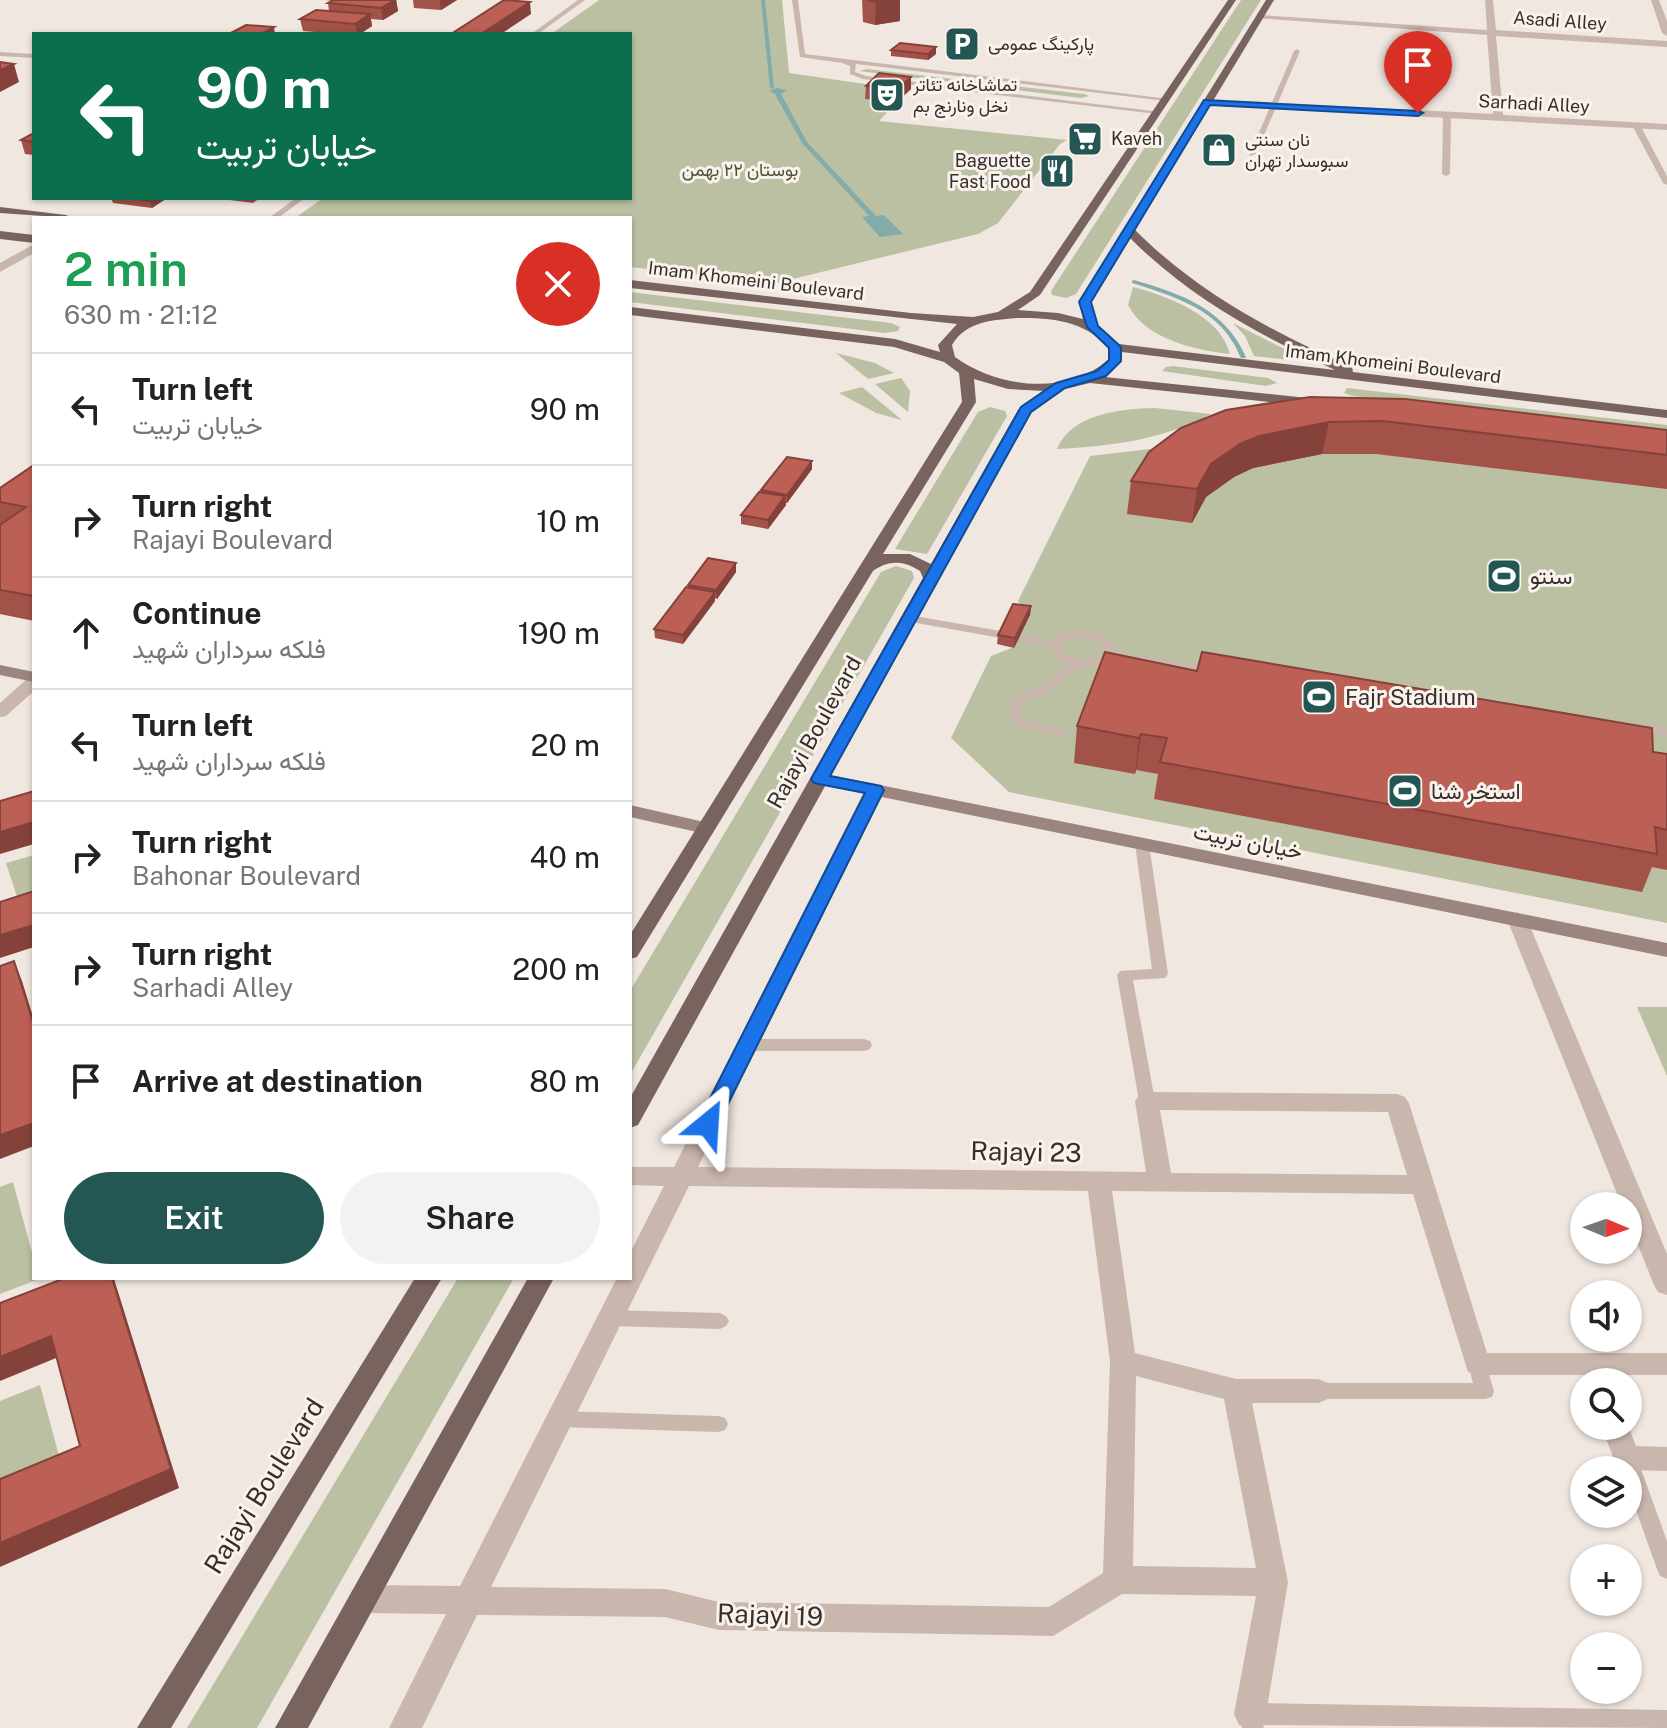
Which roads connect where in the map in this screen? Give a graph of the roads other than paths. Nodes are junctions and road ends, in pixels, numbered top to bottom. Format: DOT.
graph roads {
  1 [pos="582,0"];
  2 [pos="795,0"];
  3 [pos="1232,0"];
  4 [pos="1270,0"];
  5 [pos="1489,0"];
  6 [pos="1655,0"];
  7 [pos="1259,18"];
  8 [pos="537,32"];
  9 [pos="1492,33"];
  10 [pos="1667,33"];
  11 [pos="1667,44"];
  12 [pos="1297,51"];
  13 [pos="0,54"];
  14 [pos="32,56"];
  15 [pos="840,61"];
  16 [pos="880,65"];
  17 [pos="853,69"];
  18 [pos="1085,89"];
  19 [pos="1166,99"];
  20 [pos="1208,102"];
  21 [pos="1074,103"];
  22 [pos="1273,106"];
  23 [pos="1157,112"];
  24 [pos="1447,115"];
  25 [pos="1498,118"];
  26 [pos="1636,125"];
  27 [pos="1667,127"];
  28 [pos="1252,154"];
  29 [pos="1446,174"];
  30 [pos="1667,183"];
  31 [pos="298,200"];
  32 [pos="0,210"];
  33 [pos="50,216"];
  34 [pos="276,216"];
  35 [pos="1129,231"];
  36 [pos="0,235"];
  37 [pos="32,239"];
  38 [pos="32,249"];
  39 [pos="0,268"];
  40 [pos="632,284"];
  41 [pos="632,311"];
  42 [pos="899,315"];
  43 [pos="1002,315"];
  44 [pos="974,321"];
  45 [pos="1092,327"];
  46 [pos="886,342"];
  47 [pos="1115,347"];
  48 [pos="949,359"];
  49 [pos="966,372"];
  50 [pos="1313,372"];
  51 [pos="1090,379"];
  52 [pos="1370,379"];
  53 [pos="1061,386"];
  54 [pos="1308,402"];
  55 [pos="1339,406"];
  56 [pos="1667,414"];
  57 [pos="866,569"];
  58 [pos="931,580"];
  59 [pos="909,619"];
  60 [pos="1056,644"];
  61 [pos="1110,653"];
  62 [pos="1077,663"];
  63 [pos="0,670"];
  64 [pos="1225,673"];
  65 [pos="32,679"];
  66 [pos="32,682"];
  67 [pos="0,712"];
  68 [pos="1622,726"];
  69 [pos="1667,732"];
  70 [pos="1063,733"];
  71 [pos="820,779"];
  72 [pos="875,790"];
  73 [pos="632,811"];
  74 [pos="706,828"];
  75 [pos="1142,844"];
  76 [pos="1517,919"];
  77 [pos="632,949"];
  78 [pos="1667,950"];
  79 [pos="748,1045"];
  80 [pos="864,1045"];
  81 [pos="1147,1101"];
  82 [pos="632,1115"];
  83 [pos="632,1176"];
  84 [pos="681,1176"];
  85 [pos="1099,1181"];
  86 [pos="1160,1182"];
  87 [pos="1422,1185"];
  88 [pos="632,1274"];
  89 [pos="428,1280"];
  90 [pos="540,1280"];
  91 [pos="629,1280"];
  92 [pos="1667,1285"];
  93 [pos="610,1318"];
  94 [pos="720,1321"];
  95 [pos="1123,1361"];
  96 [pos="1477,1364"];
  97 [pos="1667,1364"];
  98 [pos="1635,1368"];
  99 [pos="1570,1371"];
  100 [pos="1236,1391"];
  101 [pos="1318,1391"];
  102 [pos="560,1419"];
  103 [pos="718,1424"];
  104 [pos="1642,1458"];
  105 [pos="1667,1459"];
  106 [pos="1642,1500"];
  107 [pos="1667,1569"];
  108 [pos="1118,1580"];
  109 [pos="1273,1582"];
  110 [pos="363,1599"];
  111 [pos="469,1601"];
  112 [pos="1252,1721"];
  113 [pos="1667,1721"];
  114 [pos="153,1728"];
  115 [pos="291,1728"];
  116 [pos="405,1728"];
  1 -- 8 [label="lane"];
  2 -- 15 [label="lane"];
  3 -- 19 [label="main road"];
  4 -- 7 [label="main road"];
  5 -- 9 [label="street"];
  6 -- 10 [label="street"];
  7 -- 9 [label="street, Asadi Alley"];
  7 -- 20 [label="main road"];
  9 -- 11 [label="street, Asadi Alley"];
  9 -- 25 [label="street"];
  12 -- 22 [label="lane"];
  13 -- 14 [label="lane"];
  15 -- 16 [label="lane"];
  15 -- 17 [label="lane"];
  16 -- 17 [label="lane"];
  16 -- 18 [label="lane"];
  17 -- 21 [label="lane"];
  18 -- 19 [label="lane"];
  18 -- 21 [label="lane"];
  19 -- 23 [label="main road"];
  20 -- 22 [label="street, Sarhadi Alley"];
  20 -- 35 [label="main road"];
  21 -- 23 [label="lane"];
  22 -- 24 [label="street, Sarhadi Alley"];
  22 -- 28 [label="lane"];
  23 -- 43 [label="main road"];
  24 -- 25 [label="street, Sarhadi Alley"];
  24 -- 29 [label="lane"];
  25 -- 26 [label="street, Sarhadi Alley"];
  26 -- 27 [label="street, Sarhadi Alley"];
  26 -- 30 [label="lane"];
  31 -- 34 [label="lane"];
  32 -- 33 [label="main road"];
  35 -- 45 [label="main road"];
  35 -- 52 [label="main road"];
  36 -- 37 [label="main road"];
  38 -- 39 [label="street"];
  40 -- 42 [label="main road, Imam Khomeini Boulevard"];
  41 -- 46 [label="main road"];
  42 -- 44 [label="main road, Imam Khomeini Boulevard"];
  42 -- 46 [label="main road"];
  43 -- 44 [label="main road"];
  43 -- 45 [label="main road"];
  44 -- 48 [label="main road"];
  45 -- 47 [label="main road"];
  46 -- 48 [label="main road"];
  47 -- 50 [label="main road, Imam Khomeini Boulevard"];
  47 -- 51 [label="main road"];
  48 -- 49 [label="main road"];
  49 -- 53 [label="main road"];
  49 -- 57 [label="main road, Rajayi Boulevard"];
  50 -- 52 [label="main road, Imam Khomeini Boulevard"];
  50 -- 54 [label="main road"];
  51 -- 53 [label="main road"];
  51 -- 54 [label="main road"];
  52 -- 56 [label="main road, Imam Khomeini Boulevard"];
  53 -- 58 [label="main road, Rajayi Boulevard"];
  54 -- 55 [label="main road"];
  57 -- 58 [label="main road"];
  57 -- 74 [label="main road, Rajayi Boulevard"];
  58 -- 59 [label="main road, Rajayi Boulevard"];
  59 -- 60 [label="lane"];
  59 -- 71 [label="main road, Rajayi Boulevard"];
  60 -- 61 [label="lane"];
  60 -- 62 [label="lane"];
  61 -- 62 [label="lane"];
  61 -- 64 [label="lane"];
  62 -- 70 [label="lane"];
  63 -- 65 [label="street"];
  66 -- 67 [label="street"];
  68 -- 69 [label="lane"];
  71 -- 72 [label="street, خیابان تربیت"];
  71 -- 82 [label="main road, Rajayi Boulevard"];
  72 -- 75 [label="street, خیابان تربیت"];
  72 -- 79 [label="street"];
  73 -- 74 [label="street"];
  74 -- 77 [label="main road, Rajayi Boulevard"];
  75 -- 76 [label="street, خیابان تربیت"];
  75 -- 81 [label="lane"];
  76 -- 78 [label="street, خیابان تربیت"];
  76 -- 92 [label="street"];
  79 -- 80 [label="lane"];
  79 -- 84 [label="street"];
  81 -- 86 [label="street"];
  81 -- 87 [label="street"];
  83 -- 84 [label="street, Rajayi 23"];
  84 -- 85 [label="street, Rajayi 23"];
  84 -- 88 [label="street"];
  85 -- 86 [label="street, Rajayi 23"];
  85 -- 95 [label="street"];
  86 -- 87 [label="street, Rajayi 23"];
  87 -- 96 [label="street"];
  89 -- 114 [label="main road, Rajayi Boulevard"];
  90 -- 110 [label="main road"];
  91 -- 93 [label="street"];
  93 -- 94 [label="lane"];
  93 -- 102 [label="street"];
  95 -- 100 [label="street"];
  95 -- 108 [label="street"];
  96 -- 99 [label="street"];
  96 -- 101 [label="lane"];
  97 -- 98 [label="street"];
  100 -- 101 [label="street"];
  100 -- 109 [label="street"];
  102 -- 103 [label="lane"];
  102 -- 111 [label="street"];
  104 -- 105 [label="street"];
  106 -- 107 [label="lane"];
  108 -- 109 [label="street"];
  108 -- 111 [label="street, Rajayi 19"];
  109 -- 112 [label="street"];
  110 -- 111 [label="street, Rajayi 19"];
  110 -- 115 [label="main road"];
  111 -- 116 [label="street"];
  112 -- 113 [label="lane"];
}
